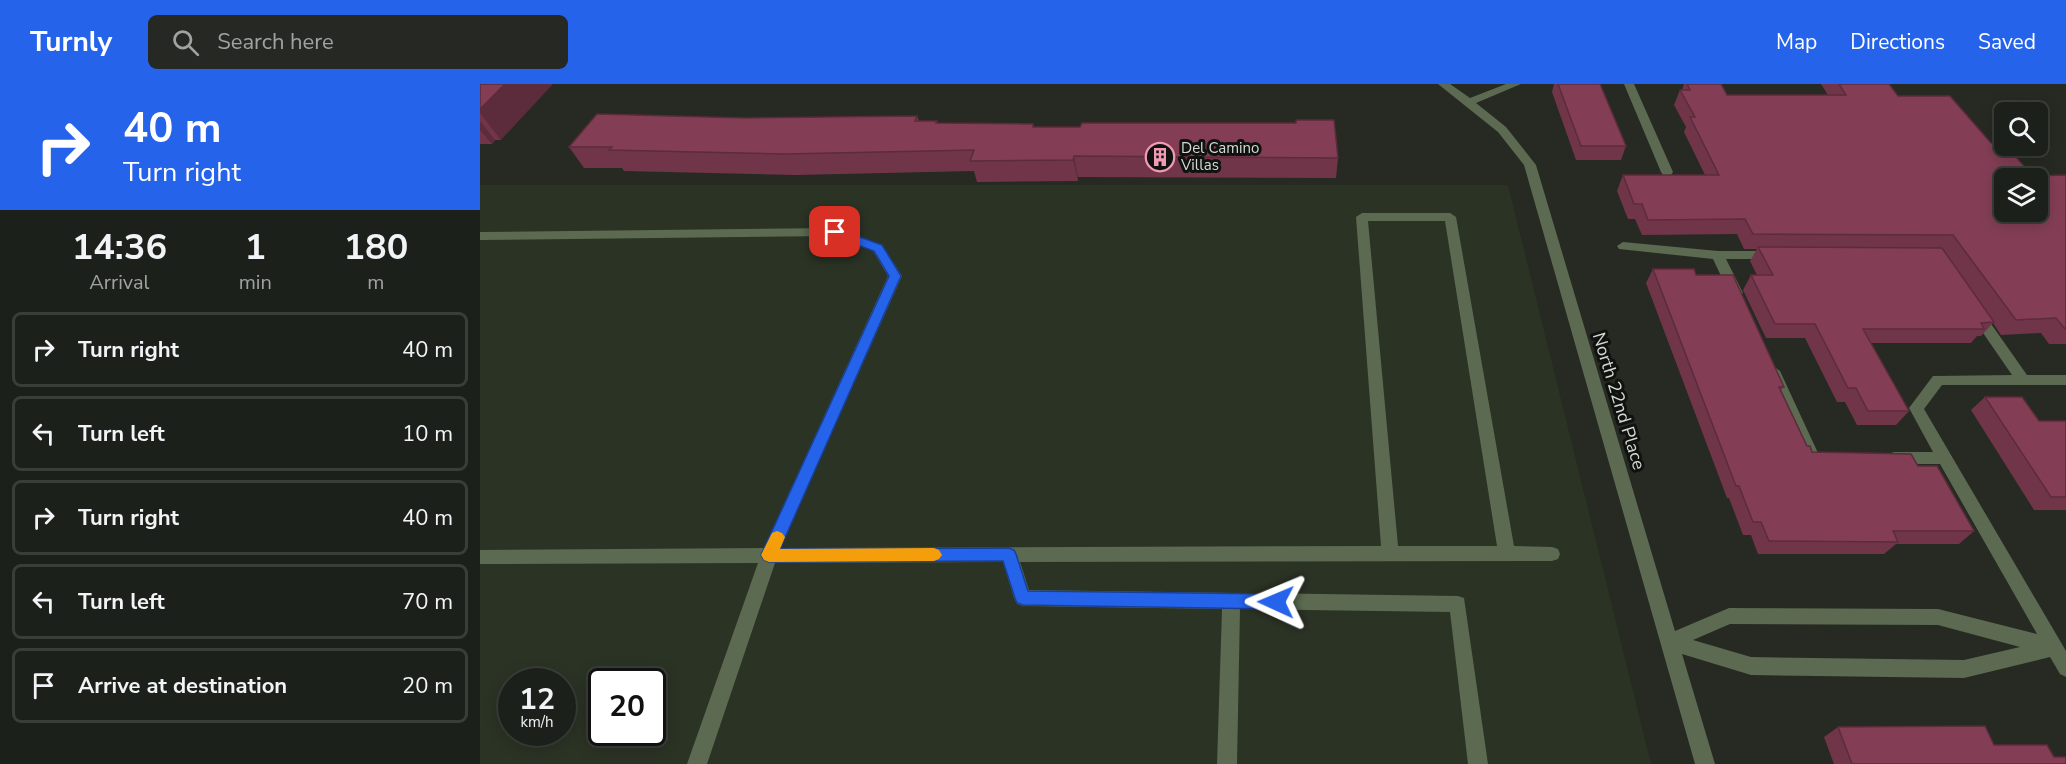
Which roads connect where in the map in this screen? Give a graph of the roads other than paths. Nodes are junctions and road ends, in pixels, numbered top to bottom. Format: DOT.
graph roads {
  1 [pos="1443,84"];
  2 [pos="1516,84"];
  3 [pos="1629,84"];
  4 [pos="1468,102"];
  5 [pos="1667,172"];
  6 [pos="480,236"];
  7 [pos="1623,246"];
  8 [pos="1718,255"];
  9 [pos="1787,255"];
  10 [pos="1969,303"];
  11 [pos="1743,309"];
  12 [pos="1768,362"];
  13 [pos="2023,380"];
  14 [pos="2066,380"];
  15 [pos="1885,458"];
  16 [pos="1945,458"];
  17 [pos="1837,459"];
  18 [pos="1390,553"];
  19 [pos="1009,554"];
  20 [pos="1506,554"];
  21 [pos="1552,554"];
  22 [pos="769,555"];
  23 [pos="480,557"];
  24 [pos="1230,601"];
  25 [pos="1669,642"];
  26 [pos="2054,648"];
  27 [pos="2066,668"];
  28 [pos="697,764"];
  29 [pos="1227,764"];
  30 [pos="1478,764"];
  31 [pos="1705,764"];
  1 -- 4 [label="street, North 22nd Place"];
  2 -- 4 [label="street"];
  3 -- 5 [label="street"];
  4 -- 25 [label="street, North 22nd Place"];
  6 -- 22 [label="street"];
  7 -- 8 [label="street"];
  8 -- 9 [label="street"];
  8 -- 11 [label="street"];
  10 -- 13 [label="street"];
  12 -- 17 [label="street"];
  13 -- 14 [label="street"];
  13 -- 16 [label="street"];
  15 -- 16 [label="street"];
  16 -- 26 [label="street"];
  18 -- 19 [label="street"];
  18 -- 20 [label="street"];
  18 -- 20 [label="street"];
  19 -- 22 [label="street"];
  19 -- 24 [label="street"];
  20 -- 21 [label="street"];
  22 -- 23 [label="street"];
  22 -- 28 [label="street"];
  24 -- 29 [label="street"];
  24 -- 30 [label="street"];
  25 -- 26 [label="street"];
  25 -- 26 [label="street"];
  25 -- 31 [label="street, North 22nd Place"];
  26 -- 27 [label="street"];
}
